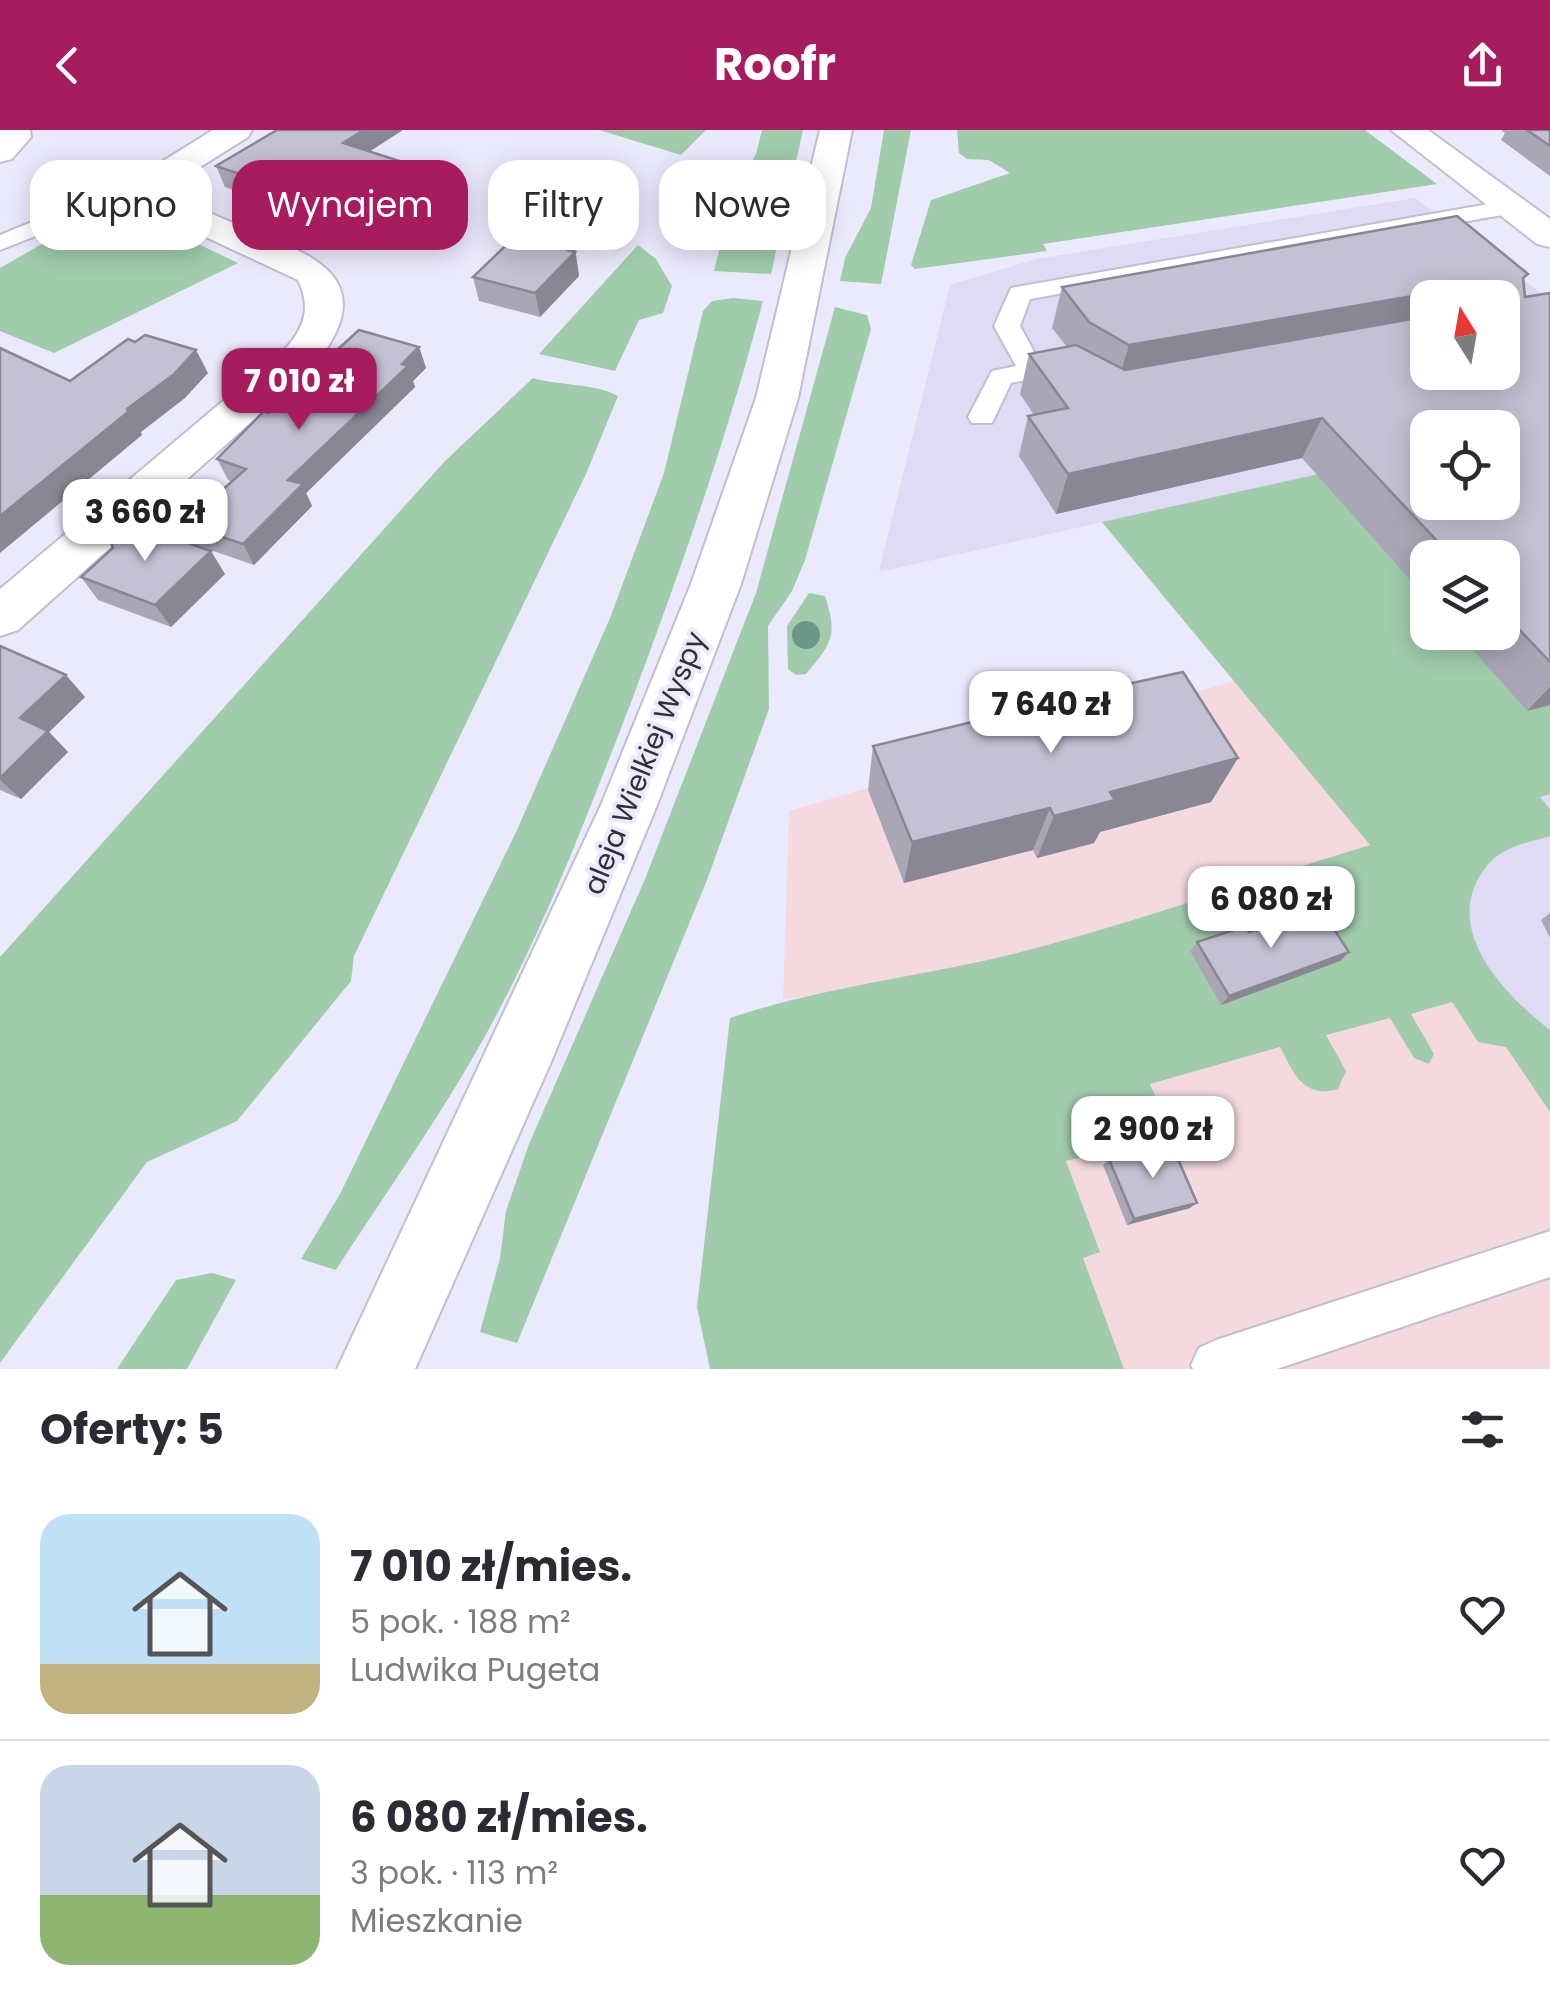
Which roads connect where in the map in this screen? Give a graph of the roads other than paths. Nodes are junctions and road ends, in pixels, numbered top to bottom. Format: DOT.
graph roads {
  1 [pos="14,130"];
  2 [pos="236,130"];
  3 [pos="836,130"];
  4 [pos="1407,130"];
  5 [pos="0,152"];
  6 [pos="189,160"];
  7 [pos="1511,207"];
  8 [pos="212,226"];
  9 [pos="30,231"];
  10 [pos="1550,236"];
  11 [pos="0,243"];
  12 [pos="1032,370"];
  13 [pos="1072,374"];
  14 [pos="982,417"];
  15 [pos="0,617"];
  16 [pos="1550,1254"];
  17 [pos="376,1369"];
  18 [pos="1218,1369"];
  1 -- 5 [label="main road"];
  2 -- 6 [label="main road"];
  3 -- 17 [label="main road, aleja Wielkiej Wyspy"];
  4 -- 7 [label="main road"];
  7 -- 10 [label="main road"];
  7 -- 12 [label="lane"];
  8 -- 15 [label="main road"];
  9 -- 11 [label="lane"];
  12 -- 13 [label="lane"];
  12 -- 14 [label="lane"];
  16 -- 18 [label="lane"];
}
